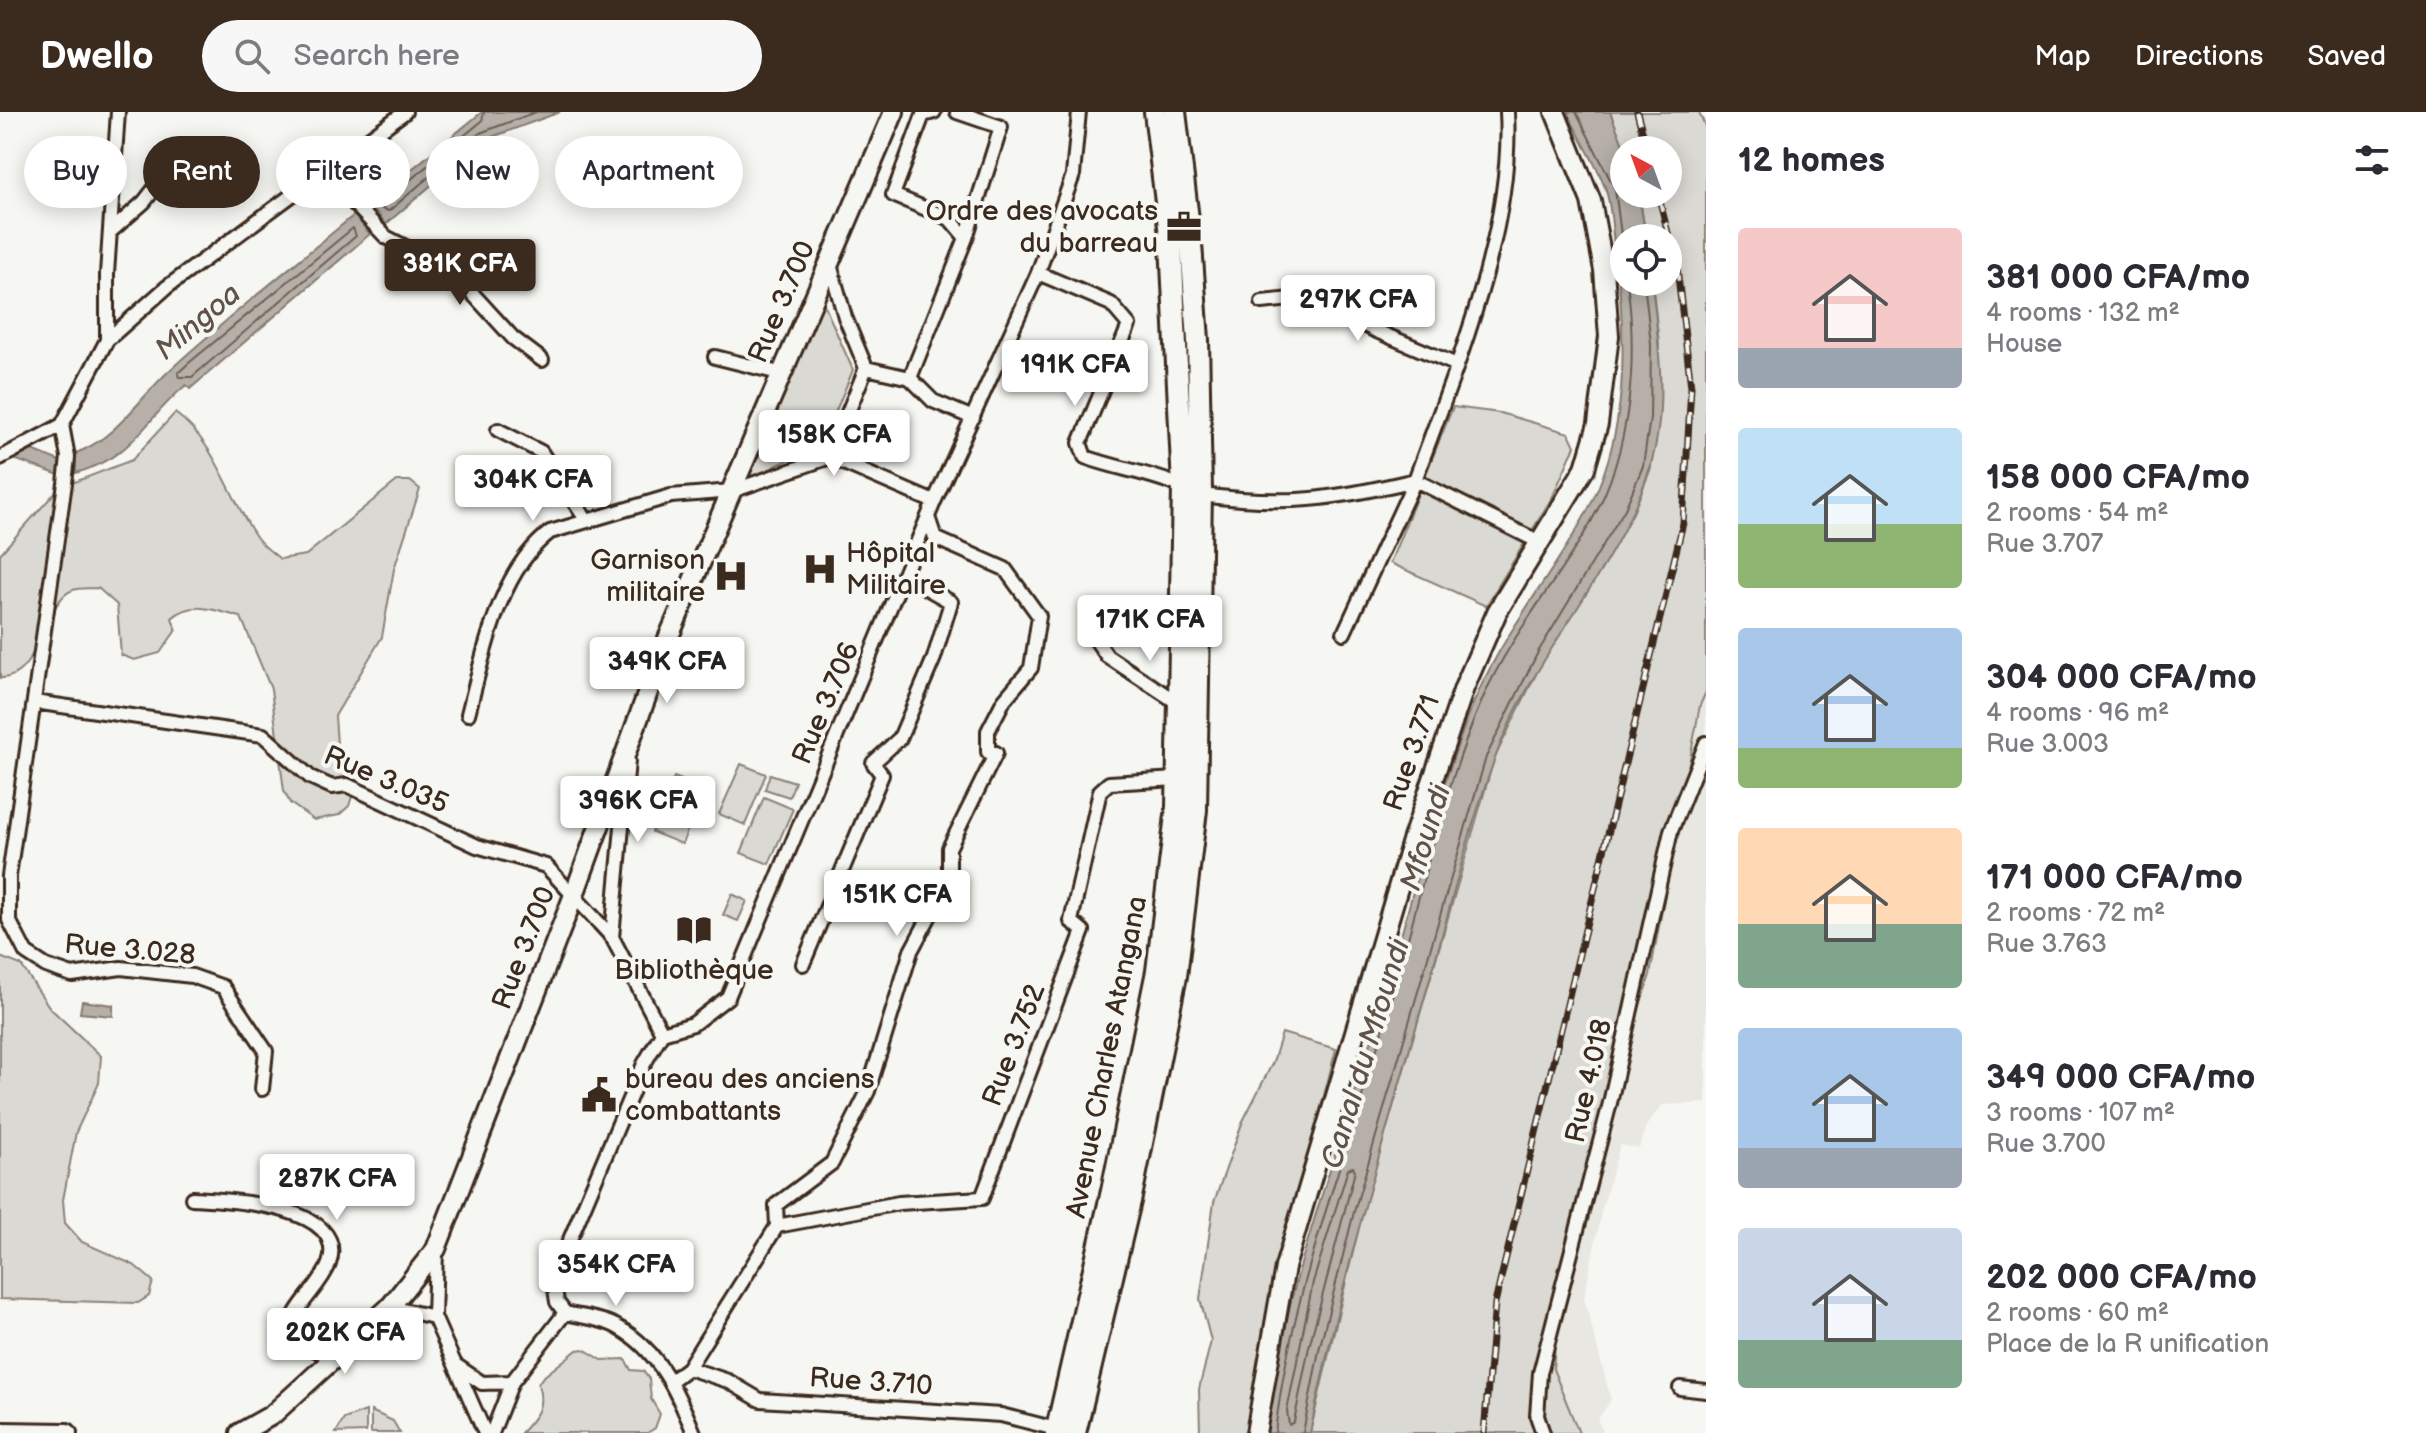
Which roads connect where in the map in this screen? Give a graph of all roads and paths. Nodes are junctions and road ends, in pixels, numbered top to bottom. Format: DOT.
graph roads {
  1 [pos="118,112"];
  2 [pos="405,112"];
  3 [pos="894,112"];
  4 [pos="934,112"];
  5 [pos="957,112"];
  6 [pos="1079,112"];
  7 [pos="1155,112"];
  8 [pos="1175,112"];
  9 [pos="1507,112"];
  10 [pos="1555,112"];
  11 [pos="372,136"];
  12 [pos="143,203"];
  13 [pos="276,206"];
  14 [pos="360,208"];
  15 [pos="110,232"];
  16 [pos="966,238"];
  17 [pos="829,261"];
  18 [pos="1038,273"];
  19 [pos="1262,302"];
  20 [pos="107,340"];
  21 [pos="715,357"];
  22 [pos="542,360"];
  23 [pos="1457,365"];
  24 [pos="866,368"];
  25 [pos="783,374"];
  26 [pos="910,378"];
  27 [pos="973,418"];
  28 [pos="62,425"];
  29 [pos="498,430"];
  30 [pos="3,456"];
  31 [pos="830,457"];
  32 [pos="1415,480"];
  33 [pos="732,491"];
  34 [pos="1192,491"];
  35 [pos="934,502"];
  36 [pos="929,520"];
  37 [pos="587,521"];
  38 [pos="1539,542"];
  39 [pos="905,576"];
  40 [pos="1099,624"];
  41 [pos="1344,633"];
  42 [pos="34,702"];
  43 [pos="1181,705"];
  44 [pos="468,714"];
  45 [pos="1706,743"];
  46 [pos="630,748"];
  47 [pos="1177,779"];
  48 [pos="574,895"];
  49 [pos="612,937"];
  50 [pos="803,964"];
  51 [pos="662,1033"];
  52 [pos="262,1089"];
  53 [pos="192,1198"];
  54 [pos="777,1226"];
  55 [pos="436,1249"];
  56 [pos="390,1307"];
  57 [pos="565,1313"];
  58 [pos="434,1317"];
  59 [pos="333,1359"];
  60 [pos="456,1365"];
  61 [pos="688,1368"];
  62 [pos="672,1380"];
  63 [pos="512,1382"];
  64 [pos="1680,1388"];
  65 [pos="1706,1391"];
  66 [pos="272,1424"];
  67 [pos="0,1432"];
  68 [pos="1062,1432"];
  69 [pos="67,1433"];
  70 [pos="240,1433"];
  71 [pos="485,1433"];
  72 [pos="492,1433"];
  73 [pos="694,1433"];
  74 [pos="1256,1433"];
  75 [pos="1543,1433"];
  1 -- 15 [label="street"];
  2 -- 11 [label="street"];
  3 -- 17 [label="main road, Rue 3.700"];
  4 -- 16 [label="street"];
  5 -- 16 [label="street"];
  6 -- 18 [label="street, Rue 3.706"];
  7 -- 34 [label="main road, Avenue Charles Atangana"];
  8 -- 34 [label="main road, Avenue Charles Atangana"];
  9 -- 23 [label="street"];
  10 -- 38 [label="main road, Rue 3.771"];
  12 -- 15 [label="street"];
  13 -- 20 [label="street"];
  14 -- 22 [label="street"];
  15 -- 20 [label="street"];
  16 -- 26 [label="street"];
  17 -- 24 [label="street"];
  17 -- 25 [label="main road, Rue 3.700"];
  18 -- 27 [label="street, Rue 3.706"];
  18 -- 34 [label="street"];
  19 -- 23 [label="street"];
  20 -- 28 [label="street"];
  21 -- 25 [label="street"];
  23 -- 32 [label="street"];
  24 -- 26 [label="street"];
  24 -- 31 [label="street"];
  25 -- 33 [label="main road, Rue 3.700"];
  26 -- 27 [label="street"];
  27 -- 35 [label="street, Rue 3.706"];
  28 -- 30 [label="street"];
  28 -- 42 [label="street, Rue 3.028"];
  29 -- 37 [label="street"];
  31 -- 33 [label="street"];
  31 -- 35 [label="street"];
  32 -- 34 [label="street"];
  32 -- 38 [label="street"];
  32 -- 41 [label="street"];
  33 -- 37 [label="street"];
  33 -- 46 [label="main road, Rue 3.700"];
  34 -- 43 [label="main road, Avenue Charles Atangana"];
  34 -- 68 [label="main road, Avenue Charles Atangana"];
  35 -- 36 [label="street, Rue 3.706"];
  36 -- 39 [label="street, Rue 3.706"];
  36 -- 54 [label="street"];
  37 -- 44 [label="street"];
  38 -- 74 [label="main road, Rue 3.771"];
  39 -- 50 [label="street"];
  39 -- 51 [label="street, Rue 3.706"];
  40 -- 43 [label="street"];
  42 -- 48 [label="street, Rue 3.035"];
  42 -- 52 [label="street, Rue 3.028"];
  43 -- 47 [label="main road, Avenue Charles Atangana"];
  45 -- 75 [label="street, Rue 4.018"];
  46 -- 48 [label="main road, Rue 3.700"];
  46 -- 49 [label="street"];
  47 -- 54 [label="street, Rue 3.752"];
  47 -- 68 [label="main road, Avenue Charles Atangana"];
  48 -- 49 [label="street"];
  48 -- 55 [label="main road, Rue 3.700"];
  49 -- 51 [label="street"];
  51 -- 57 [label="street"];
  53 -- 59 [label="street"];
  54 -- 61 [label="street"];
  55 -- 56 [label="main road, Rue 3.700"];
  55 -- 58 [label="street"];
  56 -- 58 [label="street"];
  56 -- 59 [label="main road, Rue 3.700"];
  57 -- 62 [label="street"];
  57 -- 63 [label="street"];
  58 -- 60 [label="street"];
  59 -- 66 [label="main road, Rue 3.700"];
  60 -- 63 [label="street"];
  60 -- 71 [label="street"];
  61 -- 62 [label="street"];
  61 -- 68 [label="street, Rue 3.710"];
  62 -- 73 [label="street"];
  63 -- 72 [label="street"];
  64 -- 65 [label="street"];
  66 -- 70 [label="main road, Rue 3.700"];
  67 -- 69 [label="main road"];
}
